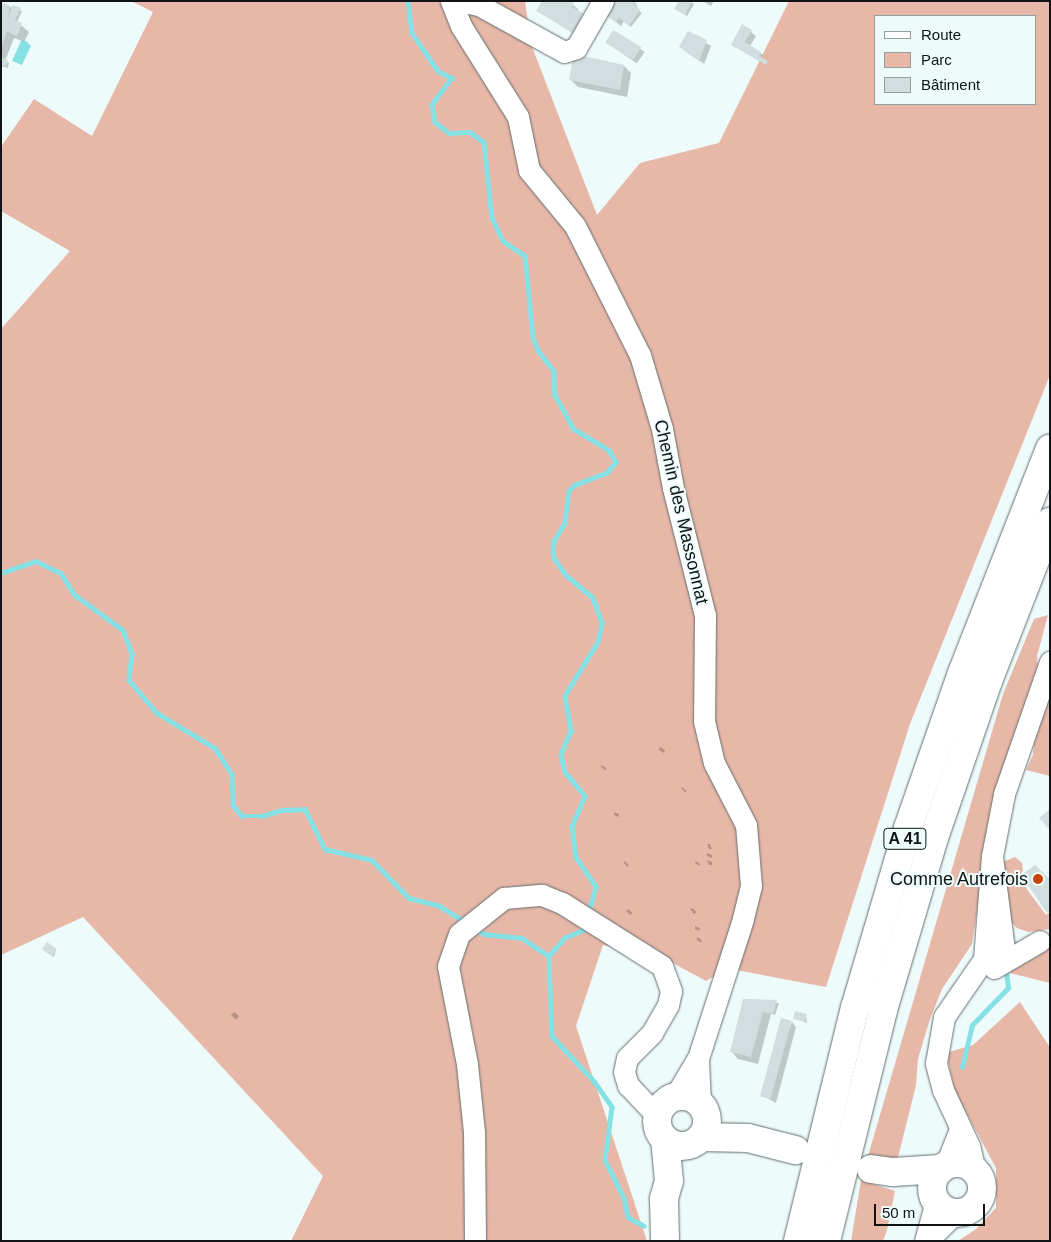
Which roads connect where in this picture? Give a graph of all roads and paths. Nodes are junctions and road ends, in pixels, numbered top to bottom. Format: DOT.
graph roads {
  1 [pos="452,1"];
  2 [pos="458,1"];
  3 [pos="603,1"];
  4 [pos="1050,449"];
  5 [pos="1050,522"];
  6 [pos="1050,662"];
  7 [pos="1045,939"];
  8 [pos="996,957"];
  9 [pos="698,1058"];
  10 [pos="665,1114"];
  11 [pos="700,1125"];
  12 [pos="960,1129"];
  13 [pos="795,1150"];
  14 [pos="943,1168"];
  15 [pos="975,1171"];
  16 [pos="669,1181"];
  17 [pos="941,1203"];
  18 [pos="475,1241"];
  19 [pos="665,1241"];
  20 [pos="798,1241"];
  21 [pos="826,1241"];
  22 [pos="926,1241"];
  1 -- 9 [label="street, Chemin des Massonnat"];
  2 -- 3 [label="street"];
  4 -- 20 [label="main road, A 41"];
  5 -- 21 [label="main road, A 41"];
  6 -- 8 [label="street"];
  7 -- 8 [label="street"];
  8 -- 12 [label="street"];
  9 -- 10 [label="street, Chemin des Massonnat"];
  9 -- 11 [label="street, Chemin des Massonnat"];
  10 -- 11 [label="main road"];
  10 -- 11 [label="main road"];
  10 -- 16 [label="main road"];
  10 -- 18 [label="street"];
  11 -- 13 [label="main road"];
  11 -- 16 [label="main road"];
  12 -- 14 [label="street"];
  12 -- 15 [label="street"];
  14 -- 15 [label="main road"];
  14 -- 17 [label="main road"];
  14 -- 17 [label="main road"];
  15 -- 17 [label="main road"];
  16 -- 19 [label="main road"];
  17 -- 22 [label="street"];
}
